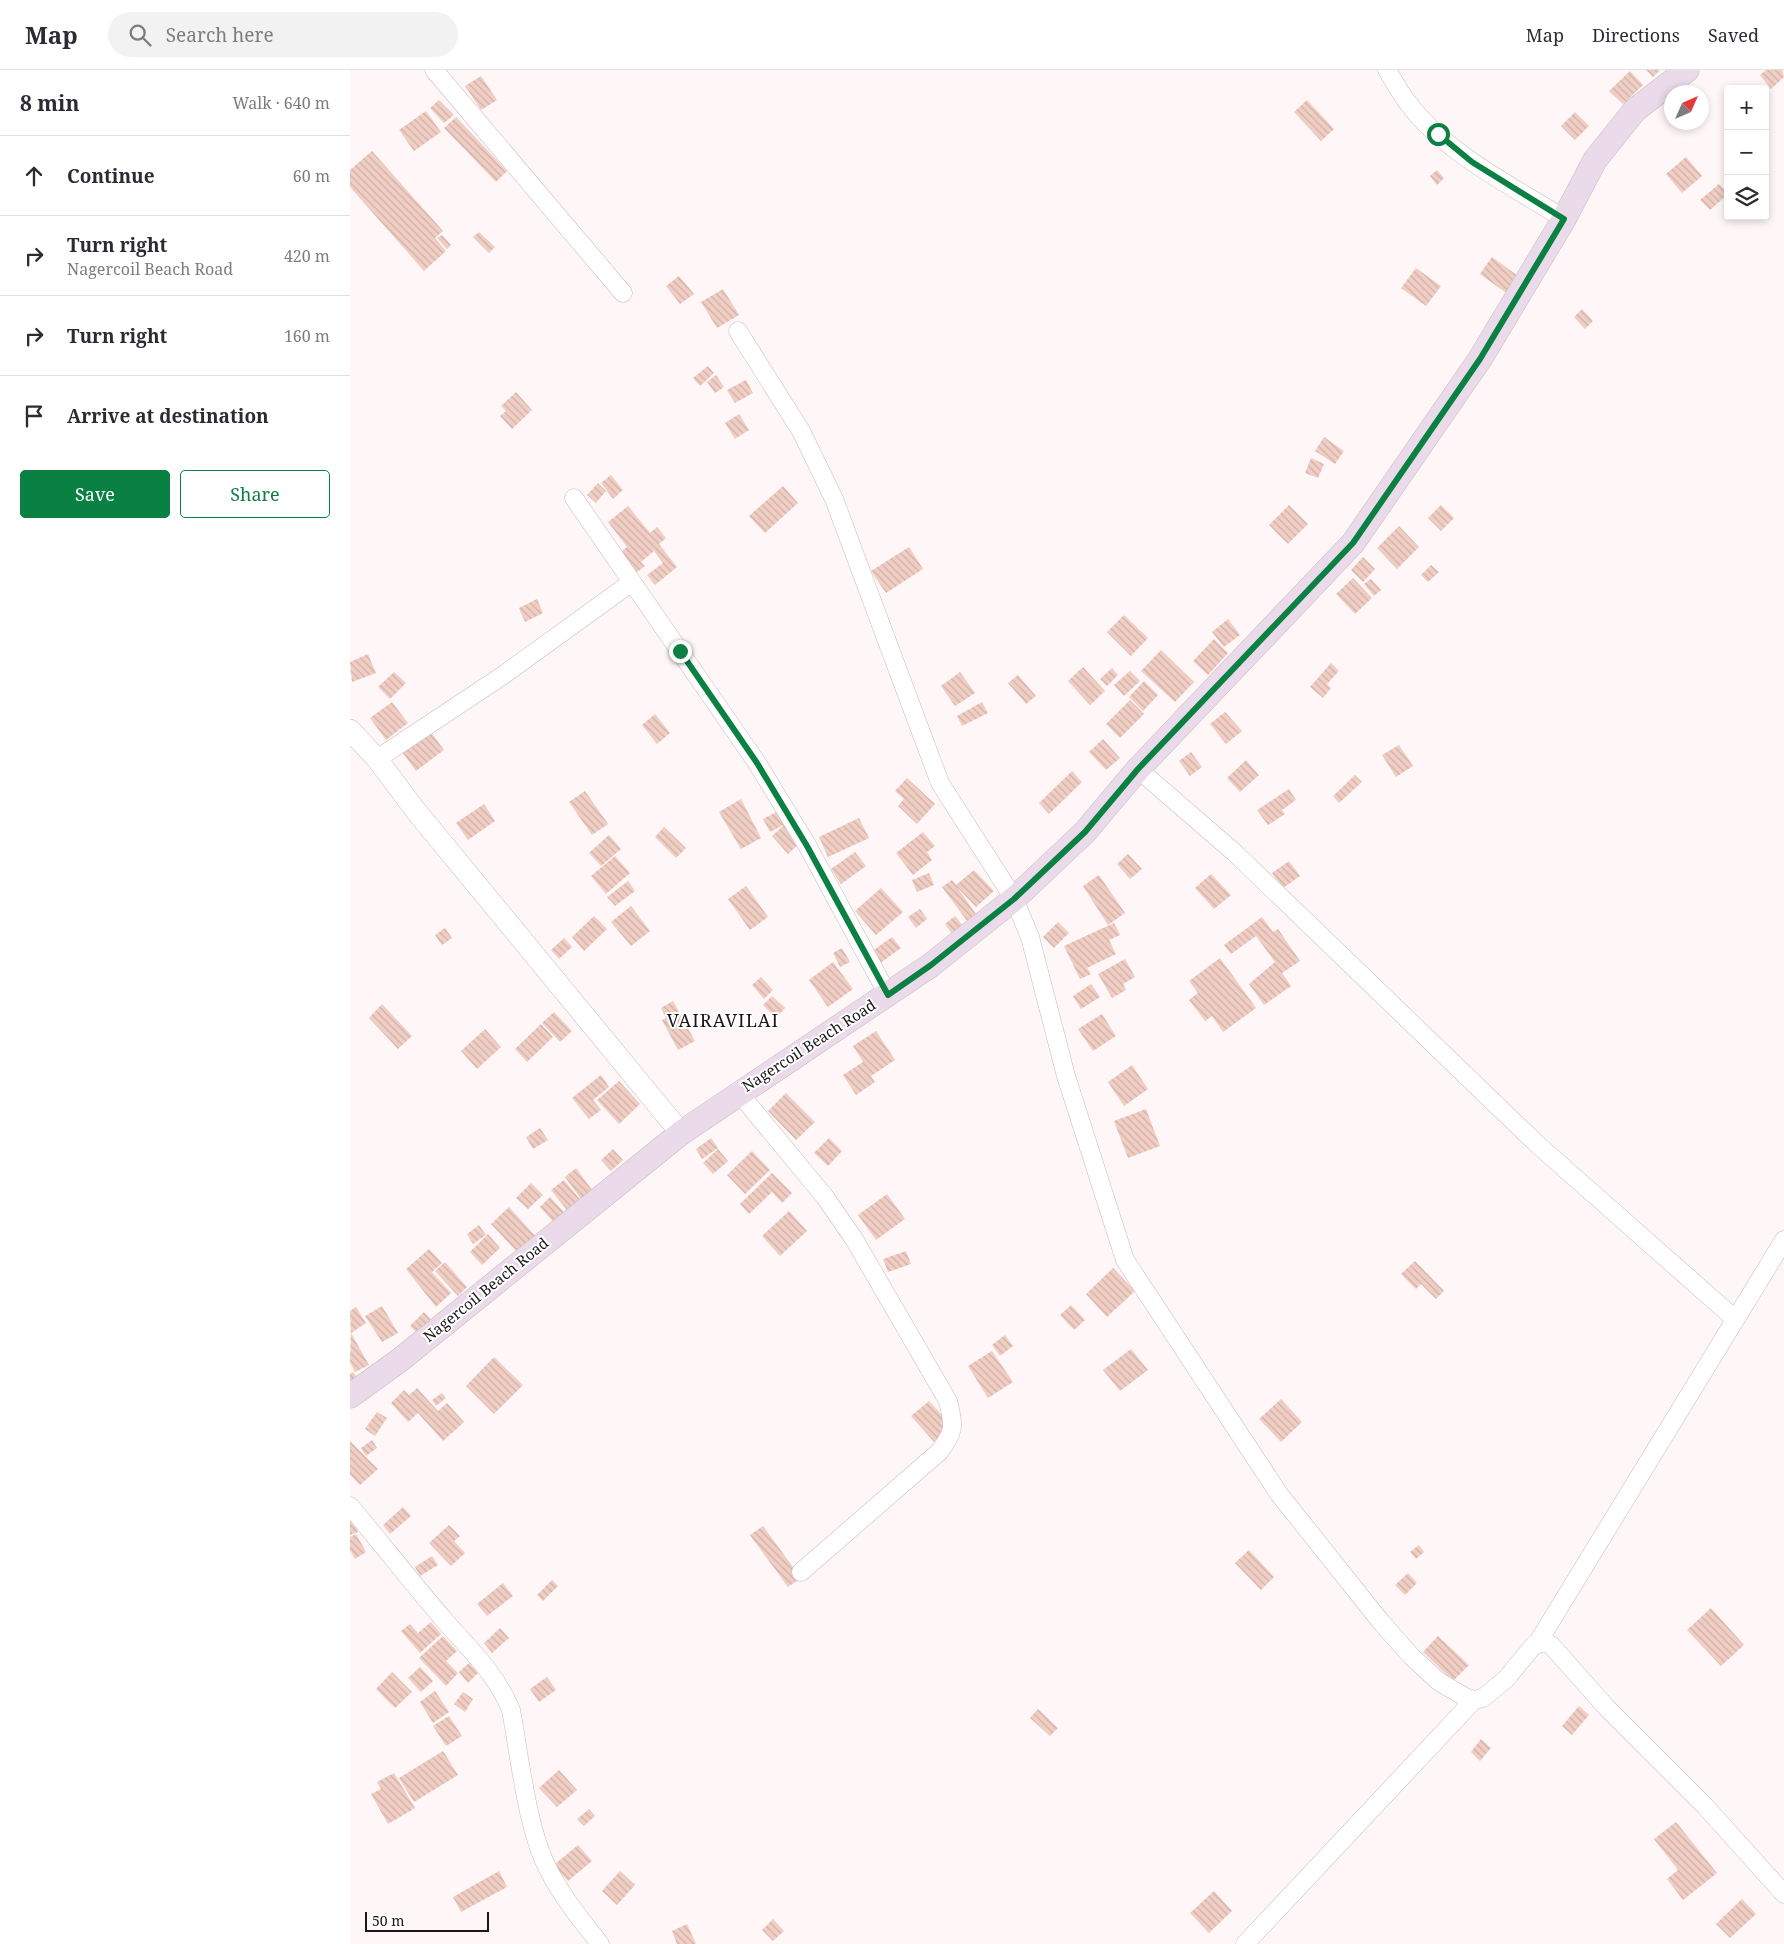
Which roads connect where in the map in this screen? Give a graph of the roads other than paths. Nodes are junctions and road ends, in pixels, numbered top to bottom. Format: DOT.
graph roads {
  1 [pos="434,70"];
  2 [pos="1387,70"];
  3 [pos="1688,70"];
  4 [pos="1564,219"];
  5 [pos="623,293"];
  6 [pos="738,332"];
  7 [pos="574,498"];
  8 [pos="632,582"];
  9 [pos="350,730"];
  10 [pos="377,759"];
  11 [pos="1138,769"];
  12 [pos="1014,899"];
  13 [pos="888,995"];
  14 [pos="739,1093"];
  15 [pos="681,1133"];
  16 [pos="1784,1240"];
  17 [pos="1735,1319"];
  18 [pos="350,1396"];
  19 [pos="350,1506"];
  20 [pos="802,1572"];
  21 [pos="1538,1642"];
  22 [pos="1474,1700"];
  23 [pos="1784,1894"];
  24 [pos="600,1944"];
  25 [pos="1245,1944"];
  1 -- 5 [label="street"];
  2 -- 4 [label="street"];
  3 -- 4 [label="main road, Nagercoil Beach Road"];
  4 -- 11 [label="main road, Nagercoil Beach Road"];
  6 -- 12 [label="street"];
  7 -- 8 [label="street"];
  8 -- 10 [label="street"];
  8 -- 13 [label="street"];
  9 -- 10 [label="street"];
  10 -- 15 [label="street"];
  11 -- 12 [label="main road, Nagercoil Beach Road"];
  11 -- 17 [label="street"];
  12 -- 13 [label="main road, Nagercoil Beach Road"];
  12 -- 22 [label="street"];
  13 -- 14 [label="main road, Nagercoil Beach Road"];
  14 -- 15 [label="main road, Nagercoil Beach Road"];
  14 -- 20 [label="street"];
  15 -- 18 [label="main road, Nagercoil Beach Road"];
  16 -- 17 [label="street"];
  17 -- 21 [label="street"];
  19 -- 24 [label="street"];
  21 -- 22 [label="street"];
  21 -- 23 [label="street"];
  22 -- 25 [label="street"];
}
